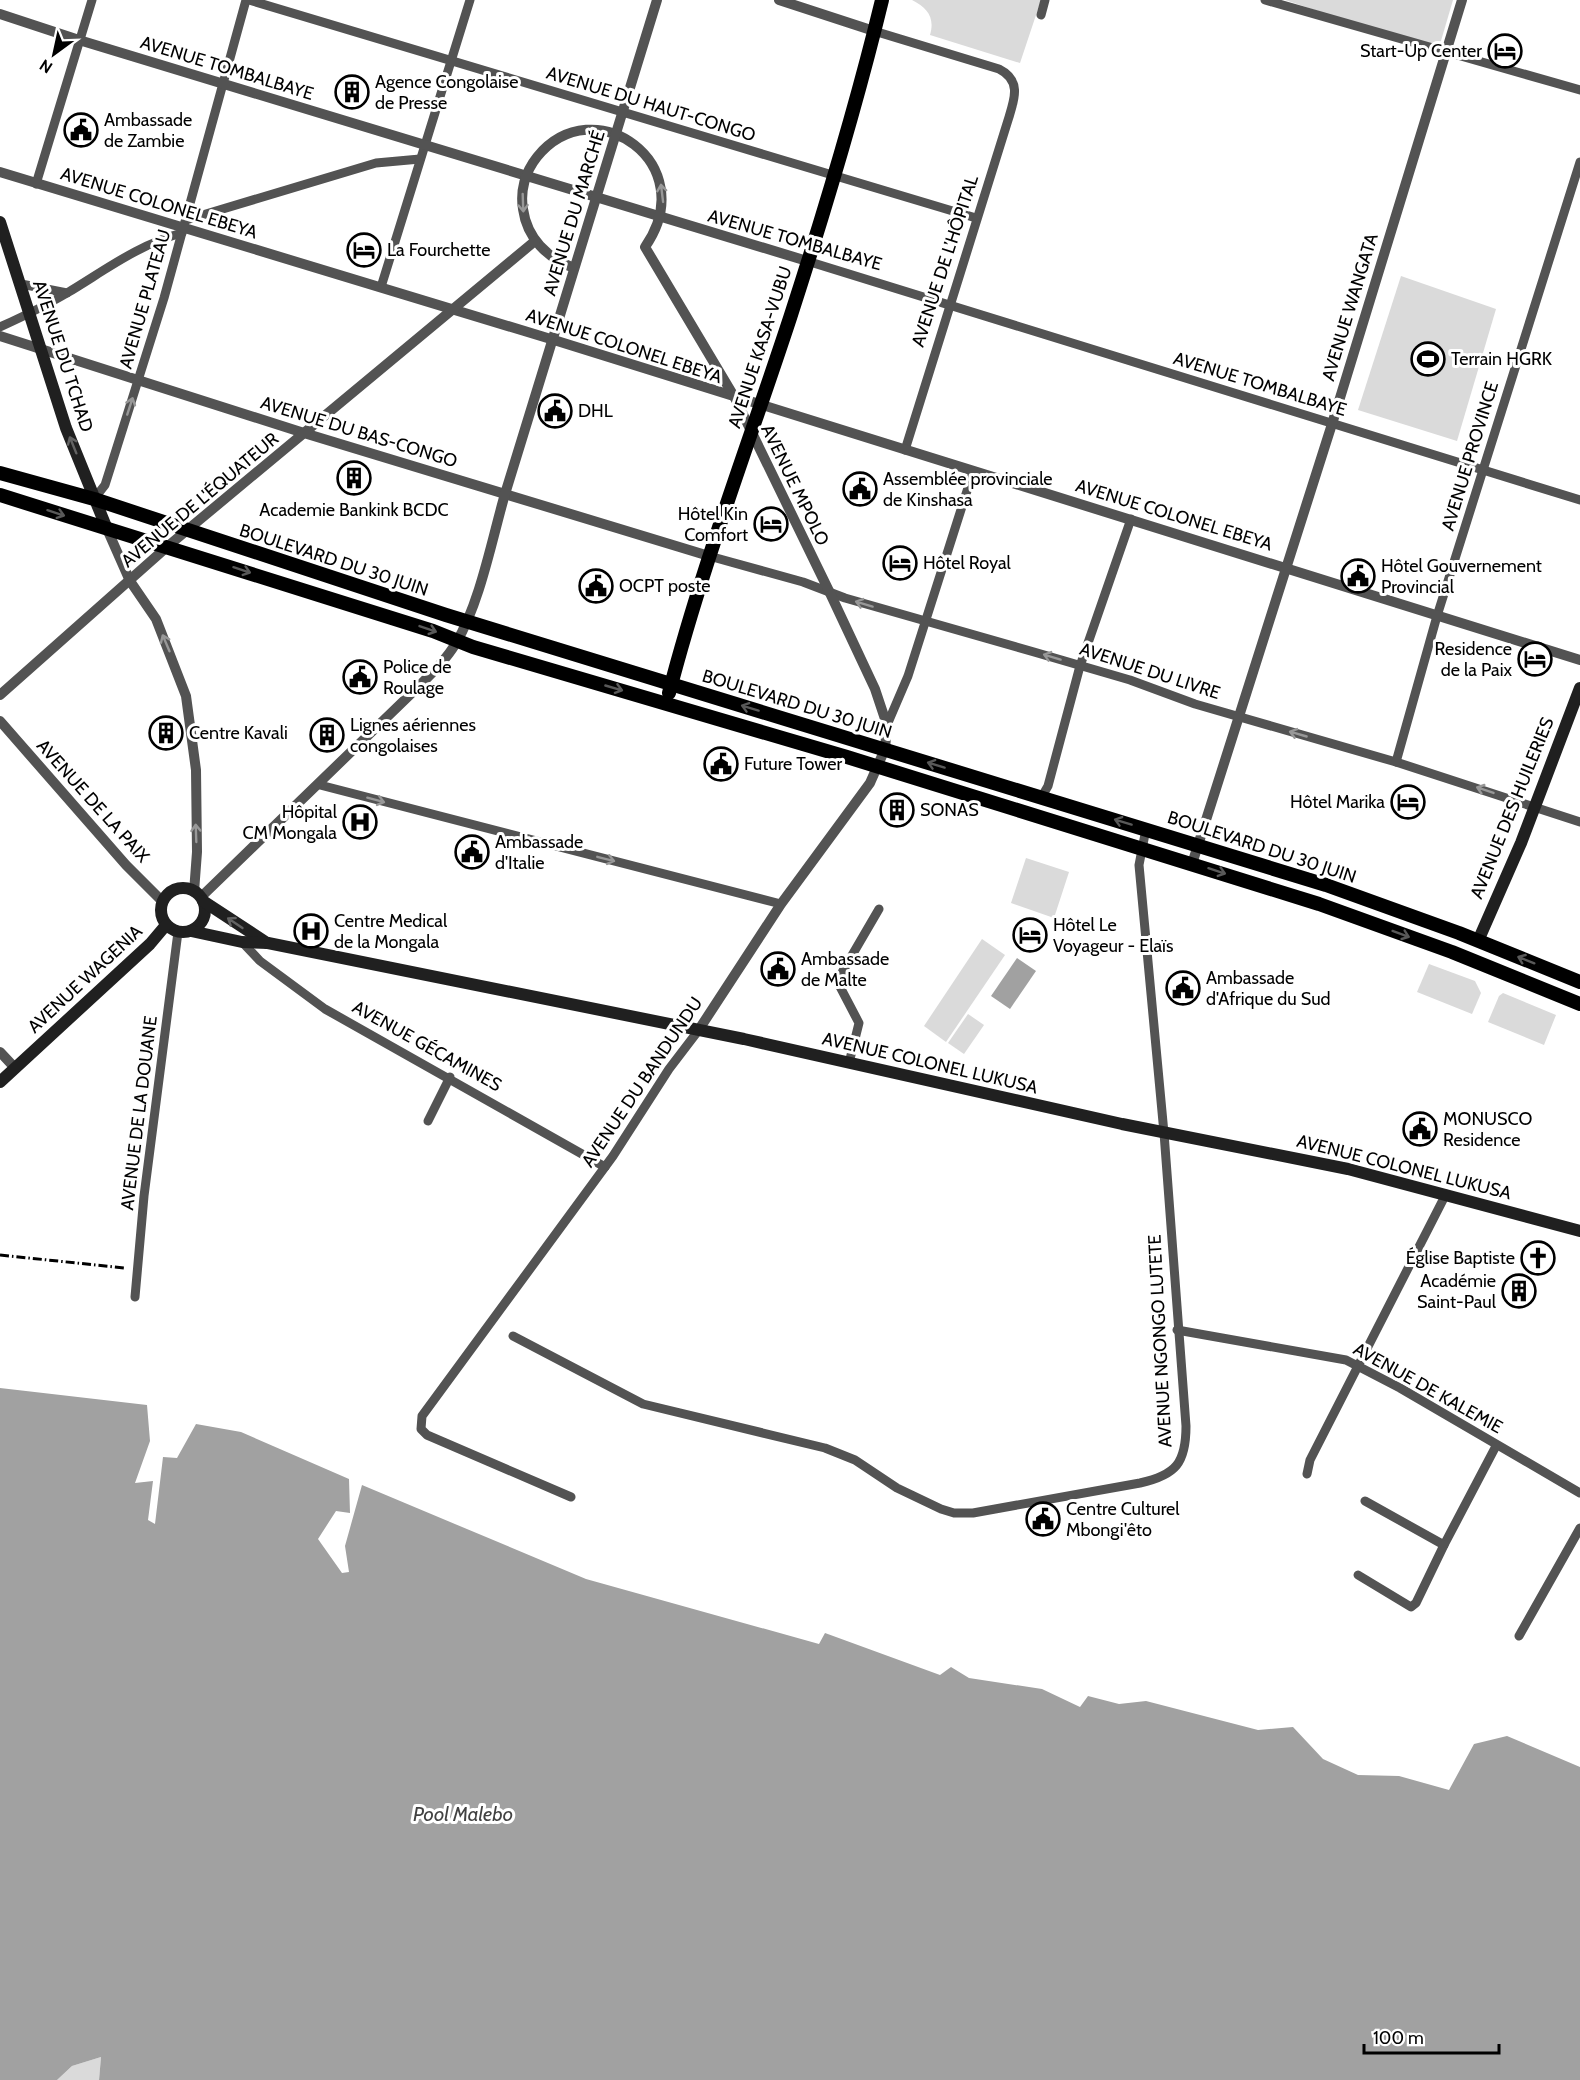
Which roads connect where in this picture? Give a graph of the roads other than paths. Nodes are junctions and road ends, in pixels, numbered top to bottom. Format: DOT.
graph roads {
  1 [pos="92,0"];
  2 [pos="248,0"];
  3 [pos="470,0"];
  4 [pos="657,0"];
  5 [pos="779,0"];
  6 [pos="882,0"];
  7 [pos="1046,0"];
  8 [pos="1265,0"];
  9 [pos="1462,0"];
  10 [pos="0,14"];
  11 [pos="1041,15"];
  12 [pos="874,31"];
  13 [pos="79,40"];
  14 [pos="1447,52"];
  15 [pos="453,60"];
  16 [pos="223,84"];
  17 [pos="1580,90"];
  18 [pos="622,114"];
  19 [pos="615,134"];
  20 [pos="425,145"];
  21 [pos="420,159"];
  22 [pos="1580,162"];
  23 [pos="0,172"];
  24 [pos="834,175"];
  25 [pos="526,176"];
  26 [pos="36,184"];
  27 [pos="594,198"];
  28 [pos="661,218"];
  29 [pos="976,218"];
  30 [pos="0,222"];
  31 [pos="184,226"];
  32 [pos="536,242"];
  33 [pos="807,261"];
  34 [pos="574,268"];
  35 [pos="21,284"];
  36 [pos="381,287"];
  37 [pos="67,293"];
  38 [pos="948,303"];
  39 [pos="454,309"];
  40 [pos="30,313"];
  41 [pos="0,327"];
  42 [pos="0,336"];
  43 [pos="554,340"];
  44 [pos="43,351"];
  45 [pos="139,381"];
  46 [pos="735,398"];
  47 [pos="760,406"];
  48 [pos="1332,423"];
  49 [pos="751,432"];
  50 [pos="304,433"];
  51 [pos="905,450"];
  52 [pos="1483,470"];
  53 [pos="973,472"];
  54 [pos="0,473"];
  55 [pos="505,494"];
  56 [pos="0,495"];
  57 [pos="94,499"];
  58 [pos="1580,500"];
  59 [pos="1131,519"];
  60 [pos="107,529"];
  61 [pos="186,531"];
  62 [pos="168,546"];
  63 [pos="709,556"];
  64 [pos="1287,567"];
  65 [pos="130,581"];
  66 [pos="829,591"];
  67 [pos="1437,616"];
  68 [pos="466,621"];
  69 [pos="926,622"];
  70 [pos="457,641"];
  71 [pos="1580,660"];
  72 [pos="1080,666"];
  73 [pos="671,684"];
  74 [pos="1580,687"];
  75 [pos="0,695"];
  76 [pos="666,704"];
  77 [pos="1240,717"];
  78 [pos="0,721"];
  79 [pos="887,725"];
  80 [pos="885,749"];
  81 [pos="1396,762"];
  82 [pos="879,767"];
  83 [pos="320,785"];
  84 [pos="1041,798"];
  85 [pos="1533,808"];
  86 [pos="1580,822"];
  87 [pos="1146,829"];
  88 [pos="1197,845"];
  89 [pos="1141,848"];
  90 [pos="1192,864"];
  91 [pos="199,897"];
  92 [pos="162,901"];
  93 [pos="781,904"];
  94 [pos="879,909"];
  95 [pos="166,925"];
  96 [pos="191,931"];
  97 [pos="178,932"];
  98 [pos="1478,941"];
  99 [pos="242,942"];
  100 [pos="268,943"];
  101 [pos="1580,982"];
  102 [pos="1580,1004"];
  103 [pos="698,1031"];
  104 [pos="0,1052"];
  105 [pos="849,1063"];
  106 [pos="15,1068"];
  107 [pos="450,1077"];
  108 [pos="0,1082"];
  109 [pos="428,1121"];
  110 [pos="1164,1132"];
  111 [pos="604,1167"];
  112 [pos="1446,1194"];
  113 [pos="1580,1231"];
  114 [pos="135,1298"];
  115 [pos="1178,1330"];
  116 [pos="513,1336"];
  117 [pos="1360,1365"];
  118 [pos="1496,1446"];
  119 [pos="1306,1474"];
  120 [pos="1580,1493"];
  121 [pos="571,1497"];
  122 [pos="1365,1501"];
  123 [pos="1580,1528"];
  124 [pos="1444,1545"];
  125 [pos="1358,1575"];
  126 [pos="1519,1636"];
  1 -- 13 [label="street"];
  2 -- 15 [label="street, AVENUE DU HAUT-CONGO"];
  2 -- 16 [label="street, AVENUE PLATEAU"];
  3 -- 15 [label="street"];
  4 -- 18 [label="street, AVENUE DU MARCHÉ"];
  5 -- 12 [label="street"];
  6 -- 12 [label="main road, AVENUE KASA-VUBU"];
  7 -- 11 [label="street"];
  8 -- 14 [label="street"];
  9 -- 14 [label="street, AVENUE WANGATA"];
  10 -- 13 [label="street, AVENUE TOMBALBAYE"];
  12 -- 24 [label="main road, AVENUE KASA-VUBU"];
  12 -- 29 [label="street, AVENUE DE L’HÔPITAL"];
  13 -- 16 [label="street, AVENUE TOMBALBAYE"];
  13 -- 26 [label="street"];
  14 -- 17 [label="street"];
  14 -- 48 [label="street, AVENUE WANGATA"];
  15 -- 18 [label="street, AVENUE DU HAUT-CONGO"];
  15 -- 20 [label="street"];
  16 -- 20 [label="street, AVENUE TOMBALBAYE"];
  16 -- 31 [label="street, AVENUE PLATEAU"];
  18 -- 19 [label="street, AVENUE DU MARCHÉ"];
  18 -- 24 [label="street, AVENUE DU HAUT-CONGO"];
  19 -- 25 [label="street"];
  19 -- 27 [label="street, AVENUE DU MARCHÉ"];
  28 -- 19 [label="street, one-way"];
  20 -- 21 [label="street"];
  20 -- 25 [label="street, AVENUE TOMBALBAYE"];
  21 -- 31 [label="street"];
  21 -- 36 [label="street"];
  22 -- 52 [label="street, AVENUE PROVINCE"];
  23 -- 26 [label="street, AVENUE COLONEL EBEYA"];
  24 -- 29 [label="street, AVENUE DU HAUT-CONGO"];
  24 -- 33 [label="main road, AVENUE KASA-VUBU"];
  25 -- 27 [label="street, AVENUE TOMBALBAYE"];
  25 -- 32 [label="street, one-way"];
  26 -- 31 [label="street, AVENUE COLONEL EBEYA"];
  27 -- 28 [label="street, AVENUE TOMBALBAYE"];
  27 -- 34 [label="street, AVENUE DU MARCHÉ"];
  28 -- 33 [label="street, AVENUE TOMBALBAYE"];
  28 -- 46 [label="street, AVENUE MPOLO"];
  29 -- 38 [label="street, AVENUE DE L’HÔPITAL"];
  30 -- 35 [label="main road, AVENUE DU TCHAD"];
  31 -- 36 [label="street, AVENUE COLONEL EBEYA"];
  31 -- 37 [label="street"];
  31 -- 45 [label="street, AVENUE PLATEAU"];
  32 -- 34 [label="street"];
  32 -- 39 [label="street, AVENUE DE L'ÉQUATEUR"];
  33 -- 38 [label="street, AVENUE TOMBALBAYE"];
  33 -- 47 [label="main road, AVENUE KASA-VUBU"];
  34 -- 43 [label="street, AVENUE DU MARCHÉ"];
  35 -- 37 [label="street"];
  35 -- 40 [label="main road, AVENUE DU TCHAD"];
  36 -- 39 [label="street, AVENUE COLONEL EBEYA"];
  37 -- 40 [label="street"];
  38 -- 48 [label="street, AVENUE TOMBALBAYE"];
  38 -- 51 [label="street, AVENUE DE L’HÔPITAL"];
  39 -- 43 [label="street, AVENUE COLONEL EBEYA"];
  39 -- 50 [label="street, AVENUE DE L'ÉQUATEUR"];
  40 -- 41 [label="street"];
  40 -- 44 [label="main road, AVENUE DU TCHAD"];
  42 -- 44 [label="street, AVENUE DU BAS-CONGO"];
  43 -- 46 [label="street, AVENUE COLONEL EBEYA"];
  43 -- 55 [label="street, AVENUE DU MARCHÉ"];
  44 -- 45 [label="street, AVENUE DU BAS-CONGO"];
  57 -- 44 [label="main road, AVENUE DU TCHAD, one-way"];
  45 -- 50 [label="street, AVENUE DU BAS-CONGO"];
  57 -- 45 [label="street, AVENUE PLATEAU, one-way"];
  46 -- 47 [label="street, AVENUE COLONEL EBEYA"];
  46 -- 49 [label="street, AVENUE MPOLO"];
  47 -- 49 [label="main road, AVENUE KASA-VUBU"];
  47 -- 51 [label="street, AVENUE COLONEL EBEYA"];
  48 -- 52 [label="street, AVENUE TOMBALBAYE"];
  48 -- 64 [label="street, AVENUE WANGATA"];
  49 -- 63 [label="main road, AVENUE KASA-VUBU"];
  49 -- 66 [label="street, AVENUE MPOLO"];
  50 -- 55 [label="street, AVENUE DU BAS-CONGO"];
  50 -- 61 [label="street, AVENUE DE L'ÉQUATEUR"];
  51 -- 53 [label="street, AVENUE COLONEL EBEYA"];
  52 -- 58 [label="street, AVENUE TOMBALBAYE"];
  52 -- 67 [label="street, AVENUE PROVINCE"];
  53 -- 59 [label="street, AVENUE COLONEL EBEYA"];
  53 -- 69 [label="street"];
  54 -- 57 [label="main road, BOULEVARD DU 30 JUIN"];
  55 -- 63 [label="street, AVENUE DU BAS-CONGO"];
  55 -- 68 [label="street, AVENUE DU MARCHÉ"];
  56 -- 60 [label="main road, BOULEVARD DU 30 JUIN, one-way"];
  57 -- 60 [label="main road, AVENUE DU TCHAD"];
  57 -- 61 [label="main road, BOULEVARD DU 30 JUIN"];
  59 -- 64 [label="street, AVENUE COLONEL EBEYA"];
  59 -- 72 [label="street"];
  60 -- 62 [label="main road, BOULEVARD DU 30 JUIN"];
  60 -- 65 [label="street"];
  61 -- 62 [label="street, AVENUE DE L'ÉQUATEUR"];
  61 -- 68 [label="main road, BOULEVARD DU 30 JUIN"];
  62 -- 65 [label="street, AVENUE DE L'ÉQUATEUR"];
  62 -- 70 [label="main road, BOULEVARD DU 30 JUIN, one-way"];
  63 -- 66 [label="street, AVENUE DU LIVRE"];
  63 -- 73 [label="main road, AVENUE KASA-VUBU"];
  64 -- 67 [label="street, AVENUE COLONEL EBEYA"];
  64 -- 77 [label="street, AVENUE WANGATA"];
  65 -- 75 [label="street, AVENUE DE L'ÉQUATEUR"];
  91 -- 65 [label="street, one-way"];
  69 -- 66 [label="street, AVENUE DU LIVRE, one-way"];
  66 -- 79 [label="street, AVENUE MPOLO"];
  67 -- 71 [label="street, AVENUE COLONEL EBEYA"];
  67 -- 81 [label="street, AVENUE PROVINCE"];
  68 -- 70 [label="street, AVENUE DU MARCHÉ"];
  68 -- 73 [label="main road, BOULEVARD DU 30 JUIN"];
  72 -- 69 [label="street, AVENUE DU LIVRE, one-way"];
  69 -- 79 [label="street"];
  70 -- 76 [label="main road, BOULEVARD DU 30 JUIN, one-way"];
  70 -- 83 [label="street, AVENUE DU MARCHÉ"];
  72 -- 77 [label="street, AVENUE DU LIVRE"];
  72 -- 84 [label="street"];
  73 -- 76 [label="main road, AVENUE KASA-VUBU"];
  80 -- 73 [label="main road, BOULEVARD DU 30 JUIN, one-way"];
  74 -- 85 [label="main road, AVENUE DES HUILERIES"];
  76 -- 82 [label="main road, BOULEVARD DU 30 JUIN"];
  81 -- 77 [label="street, AVENUE DU LIVRE, one-way"];
  77 -- 88 [label="street, AVENUE WANGATA"];
  78 -- 92 [label="street, AVENUE DE LA PAIX"];
  79 -- 80 [label="street, AVENUE MPOLO"];
  80 -- 82 [label="street, AVENUE MPOLO"];
  84 -- 80 [label="main road, BOULEVARD DU 30 JUIN, one-way"];
  85 -- 81 [label="street, AVENUE DU LIVRE, one-way"];
  82 -- 89 [label="main road, BOULEVARD DU 30 JUIN"];
  82 -- 93 [label="street, AVENUE DU BANDUNDU"];
  83 -- 91 [label="street, AVENUE DU MARCHÉ"];
  83 -- 93 [label="street, one-way"];
  87 -- 84 [label="main road, BOULEVARD DU 30 JUIN, one-way"];
  85 -- 86 [label="street, AVENUE DU LIVRE"];
  85 -- 98 [label="main road, AVENUE DES HUILERIES"];
  87 -- 88 [label="main road, BOULEVARD DU 30 JUIN"];
  87 -- 89 [label="street, AVENUE NGONGO LUTETE"];
  88 -- 90 [label="street, AVENUE WANGATA"];
  88 -- 98 [label="main road, BOULEVARD DU 30 JUIN"];
  89 -- 90 [label="main road, BOULEVARD DU 30 JUIN"];
  89 -- 110 [label="street, AVENUE NGONGO LUTETE"];
  90 -- 102 [label="main road, BOULEVARD DU 30 JUIN, one-way"];
  91 -- 92 [label="main road"];
  91 -- 96 [label="main road"];
  100 -- 91 [label="main road, AVENUE COLONEL LUKUSA, one-way"];
  92 -- 95 [label="main road"];
  93 -- 103 [label="street, AVENUE DU BANDUNDU"];
  94 -- 105 [label="street"];
  95 -- 97 [label="main road"];
  95 -- 106 [label="main road, AVENUE WAGENIA"];
  96 -- 97 [label="main road"];
  96 -- 99 [label="main road, AVENUE COLONEL LUKUSA"];
  97 -- 114 [label="street, AVENUE DE LA DOUANE"];
  101 -- 98 [label="main road, BOULEVARD DU 30 JUIN, one-way"];
  99 -- 100 [label="main road, AVENUE COLONEL LUKUSA"];
  99 -- 107 [label="street, AVENUE GÉCAMINES"];
  100 -- 103 [label="main road, AVENUE COLONEL LUKUSA"];
  103 -- 105 [label="main road, AVENUE COLONEL LUKUSA"];
  103 -- 111 [label="street, AVENUE DU BANDUNDU"];
  104 -- 106 [label="street"];
  105 -- 110 [label="main road, AVENUE COLONEL LUKUSA"];
  106 -- 108 [label="main road, AVENUE WAGENIA"];
  107 -- 109 [label="street"];
  107 -- 111 [label="street, AVENUE GÉCAMINES"];
  110 -- 112 [label="main road, AVENUE COLONEL LUKUSA"];
  110 -- 115 [label="street, AVENUE NGONGO LUTETE"];
  111 -- 121 [label="street, AVENUE DU BANDUNDU"];
  112 -- 113 [label="main road, AVENUE COLONEL LUKUSA"];
  112 -- 117 [label="street"];
  115 -- 116 [label="street, AVENUE NGONGO LUTETE"];
  115 -- 117 [label="street, AVENUE DE KALEMIE"];
  117 -- 118 [label="street, AVENUE DE KALEMIE"];
  117 -- 119 [label="street"];
  118 -- 120 [label="street, AVENUE DE KALEMIE"];
  118 -- 124 [label="street"];
  122 -- 124 [label="street"];
  123 -- 126 [label="street"];
  124 -- 125 [label="street"];
}
